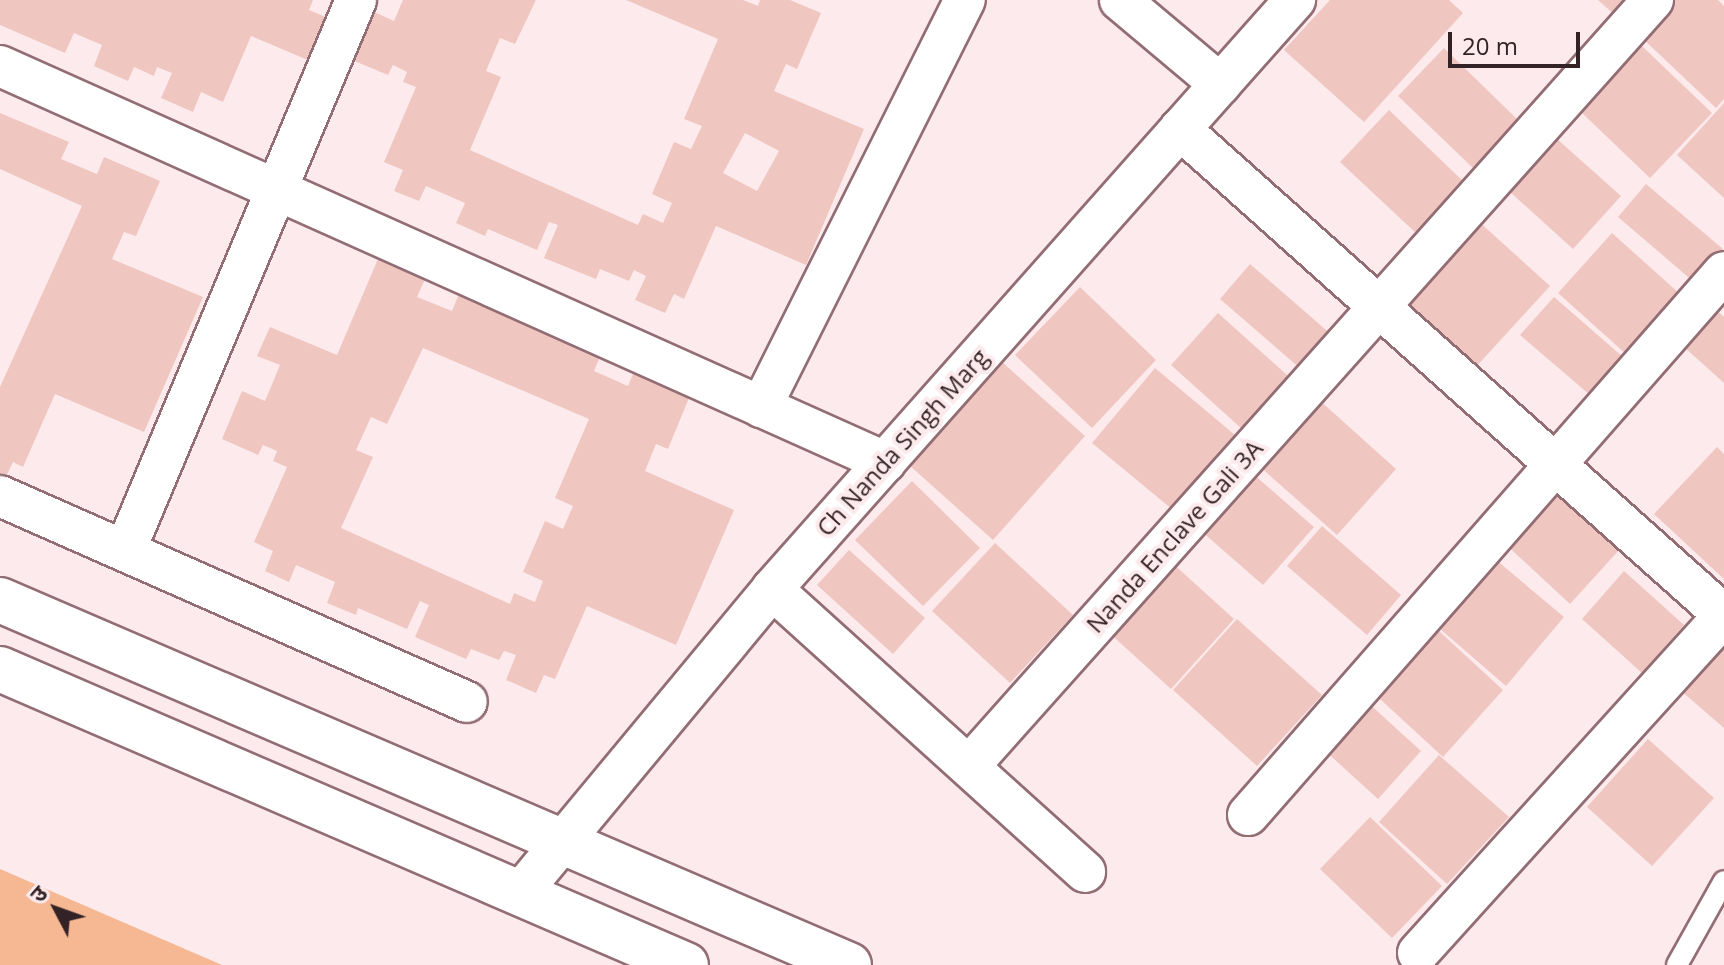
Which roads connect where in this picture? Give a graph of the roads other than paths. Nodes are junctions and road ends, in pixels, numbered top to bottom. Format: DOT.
graph roads {
  1 [pos="356,0"];
  2 [pos="965,0"];
  3 [pos="1120,0"];
  4 [pos="1295,0"];
  5 [pos="1653,0"];
  6 [pos="0,66"];
  7 [pos="1220,84"];
  8 [pos="1180,129"];
  9 [pos="275,189"];
  10 [pos="1724,272"];
  11 [pos="1379,306"];
  12 [pos="761,407"];
  13 [pos="885,462"];
  14 [pos="1556,464"];
  15 [pos="0,496"];
  16 [pos="125,551"];
  17 [pos="772,589"];
  18 [pos="0,600"];
  19 [pos="1724,615"];
  20 [pos="0,669"];
  21 [pos="467,702"];
  22 [pos="969,766"];
  23 [pos="1248,815"];
  24 [pos="559,840"];
  25 [pos="1085,872"];
  26 [pos="1724,881"];
  27 [pos="520,893"];
  28 [pos="1418,953"];
  29 [pos="686,965"];
  30 [pos="849,965"];
  31 [pos="1677,965"];
  1 -- 9 [label="street"];
  2 -- 12 [label="street"];
  3 -- 7 [label="street"];
  4 -- 7 [label="street, Ch Nanda Singh Marg"];
  5 -- 11 [label="street, Nanda Enclave Gali 3A"];
  6 -- 9 [label="street"];
  7 -- 8 [label="street, Ch Nanda Singh Marg"];
  8 -- 11 [label="street"];
  8 -- 13 [label="street, Ch Nanda Singh Marg"];
  9 -- 12 [label="street"];
  9 -- 16 [label="street"];
  10 -- 14 [label="street"];
  11 -- 14 [label="street"];
  11 -- 22 [label="street, Nanda Enclave Gali 3A"];
  12 -- 13 [label="street"];
  13 -- 17 [label="street, Ch Nanda Singh Marg"];
  14 -- 19 [label="street"];
  14 -- 23 [label="street"];
  15 -- 16 [label="street"];
  16 -- 21 [label="street"];
  17 -- 22 [label="street"];
  17 -- 24 [label="street, Ch Nanda Singh Marg"];
  18 -- 24 [label="street"];
  19 -- 28 [label="street"];
  20 -- 27 [label="street"];
  22 -- 25 [label="street"];
  24 -- 27 [label="street, Ch Nanda Singh Marg"];
  24 -- 30 [label="street"];
  26 -- 31 [label="lane"];
  27 -- 29 [label="street"];
}
